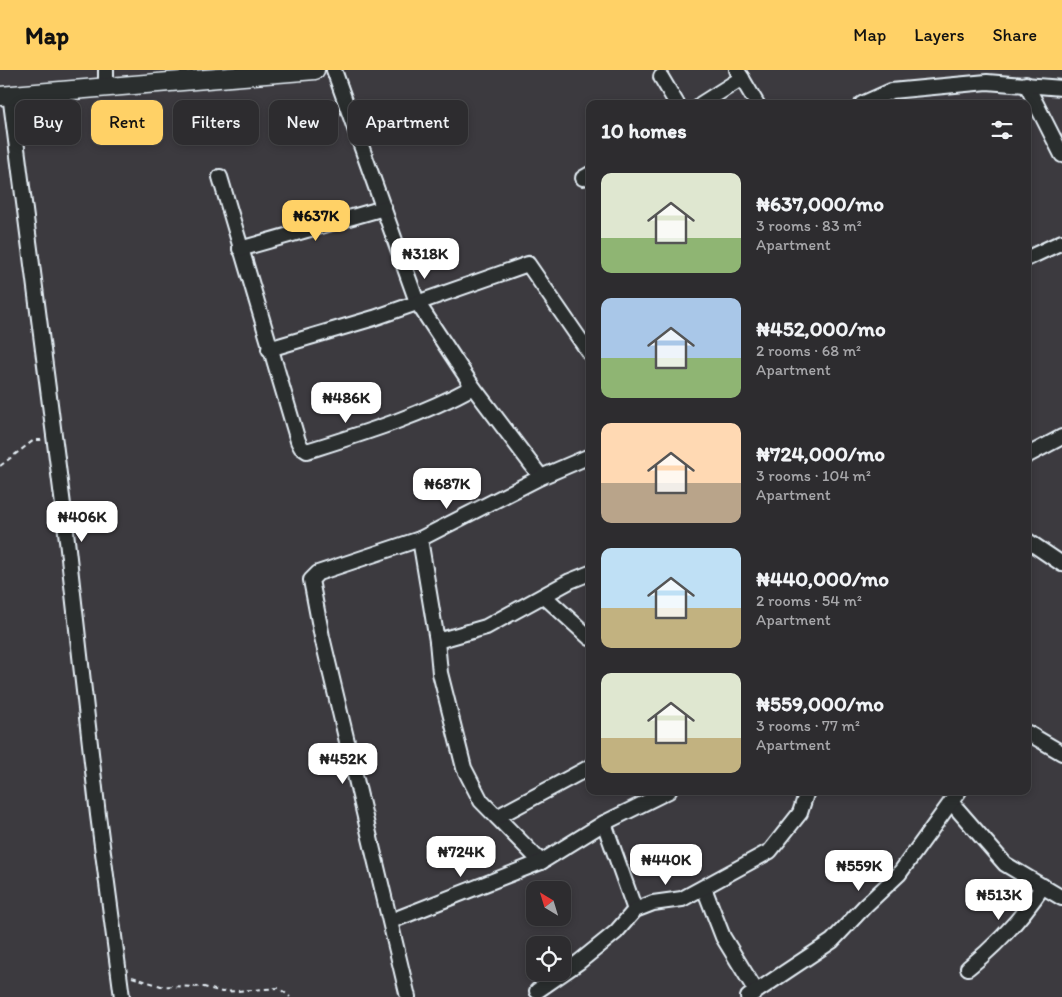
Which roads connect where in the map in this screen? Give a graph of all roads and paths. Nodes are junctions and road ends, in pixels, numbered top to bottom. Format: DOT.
graph roads {
  1 [pos="315,70"];
  2 [pos="334,70"];
  3 [pos="206,74"];
  4 [pos="739,74"];
  5 [pos="106,78"];
  6 [pos="661,78"];
  7 [pos="1026,84"];
  8 [pos="1062,88"];
  9 [pos="5,95"];
  10 [pos="675,100"];
  11 [pos="706,100"];
  12 [pos="755,100"];
  13 [pos="871,100"];
  14 [pos="1062,154"];
  15 [pos="220,177"];
  16 [pos="384,208"];
  17 [pos="1062,242"];
  18 [pos="240,249"];
  19 [pos="1031,257"];
  20 [pos="417,302"];
  21 [pos="586,348"];
  22 [pos="269,349"];
  23 [pos="473,387"];
  24 [pos="1062,437"];
  25 [pos="45,440"];
  26 [pos="1031,453"];
  27 [pos="586,458"];
  28 [pos="0,466"];
  29 [pos="541,477"];
  30 [pos="420,539"];
  31 [pos="1031,543"];
  32 [pos="1062,564"];
  33 [pos="586,575"];
  34 [pos="544,596"];
  35 [pos="586,634"];
  36 [pos="437,641"];
  37 [pos="1031,735"];
  38 [pos="1062,753"];
  39 [pos="586,769"];
  40 [pos="661,795"];
  41 [pos="806,795"];
  42 [pos="955,797"];
  43 [pos="498,817"];
  44 [pos="604,823"];
  45 [pos="541,862"];
  46 [pos="1043,886"];
  47 [pos="704,888"];
  48 [pos="1062,898"];
  49 [pos="635,910"];
  50 [pos="391,921"];
  51 [pos="969,967"];
  52 [pos="118,973"];
  53 [pos="537,991"];
  54 [pos="752,994"];
  55 [pos="122,997"];
  56 [pos="290,997"];
  57 [pos="408,997"];
  1 -- 3 [label="main road"];
  2 -- 16 [label="street"];
  3 -- 5 [label="main road"];
  4 -- 11 [label="street"];
  4 -- 12 [label="street"];
  5 -- 9 [label="main road"];
  6 -- 10 [label="street"];
  7 -- 8 [label="street"];
  7 -- 13 [label="street"];
  7 -- 14 [label="street"];
  9 -- 52 [label="street"];
  15 -- 18 [label="street"];
  16 -- 18 [label="street"];
  16 -- 20 [label="street"];
  17 -- 19 [label="street"];
  18 -- 22 [label="street"];
  20 -- 21 [label="street"];
  20 -- 22 [label="street"];
  20 -- 23 [label="street"];
  22 -- 23 [label="street"];
  23 -- 29 [label="street"];
  24 -- 26 [label="street"];
  25 -- 28 [label="path"];
  27 -- 29 [label="street"];
  29 -- 30 [label="street"];
  30 -- 36 [label="street"];
  30 -- 50 [label="street"];
  31 -- 32 [label="street"];
  33 -- 34 [label="street"];
  34 -- 35 [label="street"];
  34 -- 36 [label="street"];
  36 -- 43 [label="street"];
  37 -- 38 [label="street"];
  39 -- 43 [label="street"];
  40 -- 44 [label="street"];
  41 -- 47 [label="street"];
  42 -- 46 [label="street"];
  42 -- 54 [label="street"];
  43 -- 45 [label="street"];
  44 -- 45 [label="street"];
  44 -- 49 [label="street"];
  45 -- 50 [label="street"];
  46 -- 48 [label="street"];
  46 -- 51 [label="street"];
  47 -- 49 [label="street"];
  47 -- 54 [label="street"];
  49 -- 53 [label="street"];
  50 -- 57 [label="street"];
  52 -- 55 [label="street"];
  52 -- 56 [label="path"];
}
